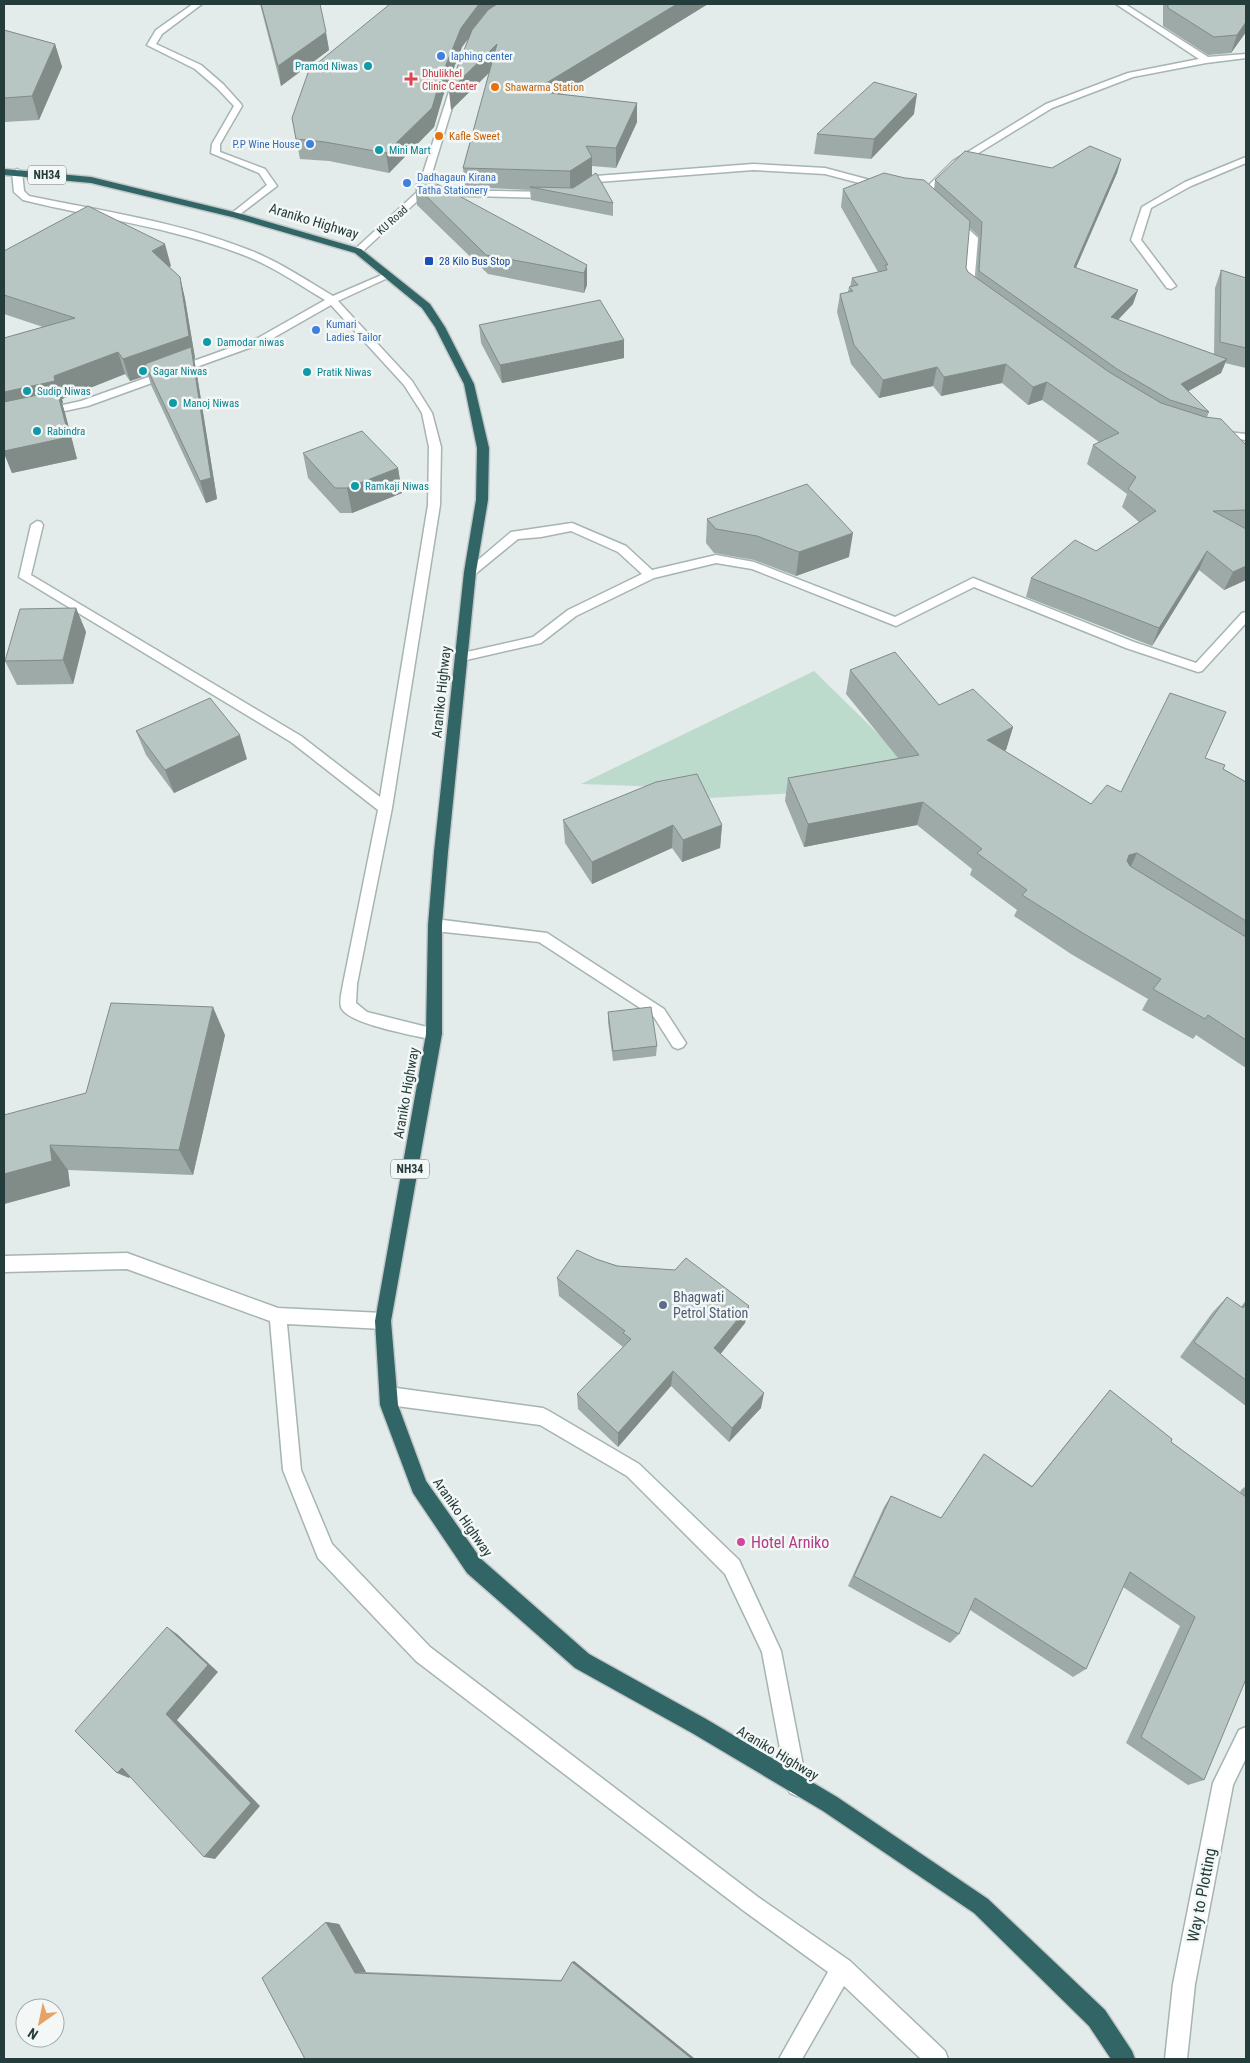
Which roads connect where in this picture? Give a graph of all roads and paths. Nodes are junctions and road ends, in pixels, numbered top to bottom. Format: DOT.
graph roads {
  1 [pos="198,4"];
  2 [pos="1120,4"];
  3 [pos="1246,56"];
  4 [pos="1206,60"];
  5 [pos="459,72"];
  6 [pos="1246,160"];
  7 [pos="4,172"];
  8 [pos="17,172"];
  9 [pos="421,192"];
  10 [pos="925,194"];
  11 [pos="936,202"];
  12 [pos="235,214"];
  13 [pos="948,214"];
  14 [pos="358,251"];
  15 [pos="387,276"];
  16 [pos="1171,286"];
  17 [pos="985,298"];
  18 [pos="332,300"];
  19 [pos="4,420"];
  20 [pos="1209,432"];
  21 [pos="1246,438"];
  22 [pos="37,525"];
  23 [pos="470,572"];
  24 [pos="650,575"];
  25 [pos="1246,616"];
  26 [pos="462,657"];
  27 [pos="385,808"];
  28 [pos="435,925"];
  29 [pos="434,1034"];
  30 [pos="678,1043"];
  31 [pos="4,1264"];
  32 [pos="278,1316"];
  33 [pos="383,1321"];
  34 [pos="389,1396"];
  35 [pos="1246,1737"];
  36 [pos="797,1786"];
  37 [pos="842,1969"];
  38 [pos="790,2059"];
  39 [pos="937,2059"];
  40 [pos="1124,2059"];
  41 [pos="1176,2059"];
  1 -- 12 [label="street"];
  2 -- 4 [label="street"];
  3 -- 4 [label="street"];
  4 -- 10 [label="street"];
  5 -- 9 [label="street, KU Road"];
  6 -- 16 [label="street"];
  7 -- 8 [label="highway, Araniko Highway / NH34"];
  8 -- 12 [label="highway, Araniko Highway / NH34"];
  8 -- 18 [label="street"];
  9 -- 10 [label="street"];
  9 -- 14 [label="street, KU Road"];
  10 -- 11 [label="street"];
  12 -- 14 [label="highway, Araniko Highway / NH34"];
  13 -- 17 [label="street"];
  14 -- 15 [label="highway, Araniko Highway / NH34"];
  15 -- 18 [label="street"];
  15 -- 23 [label="highway, Araniko Highway / NH34"];
  18 -- 19 [label="street"];
  18 -- 27 [label="street"];
  20 -- 21 [label="street"];
  22 -- 27 [label="street"];
  23 -- 24 [label="street"];
  23 -- 26 [label="highway, Araniko Highway / NH34"];
  24 -- 25 [label="street"];
  24 -- 26 [label="street"];
  26 -- 28 [label="highway, Araniko Highway / NH34"];
  27 -- 29 [label="street"];
  28 -- 29 [label="highway, Araniko Highway / NH34"];
  28 -- 30 [label="street"];
  29 -- 33 [label="highway, Araniko Highway / NH34"];
  31 -- 32 [label="street"];
  32 -- 33 [label="street"];
  32 -- 37 [label="street"];
  33 -- 34 [label="highway, Araniko Highway / NH34"];
  34 -- 36 [label="highway, Araniko Highway / NH34"];
  34 -- 36 [label="street"];
  35 -- 41 [label="street, Way to Plotting"];
  36 -- 40 [label="highway, Araniko Highway / NH34"];
  37 -- 38 [label="street"];
  37 -- 39 [label="street"];
}
